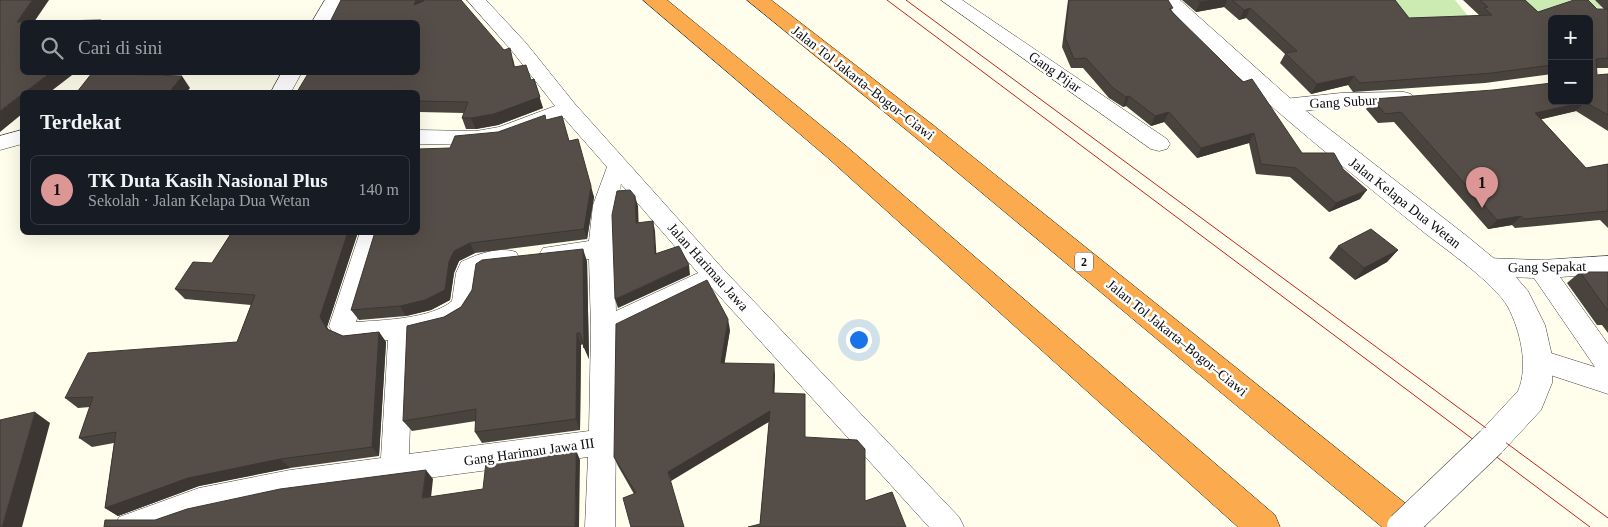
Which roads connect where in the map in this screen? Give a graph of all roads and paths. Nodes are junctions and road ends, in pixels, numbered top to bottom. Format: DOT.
graph roads {
  1 [pos="334,0"];
  2 [pos="476,0"];
  3 [pos="654,0"];
  4 [pos="758,0"];
  5 [pos="950,0"];
  6 [pos="1168,0"];
  7 [pos="322,20"];
  8 [pos="290,75"];
  9 [pos="282,90"];
  10 [pos="1425,98"];
  11 [pos="1284,106"];
  12 [pos="568,109"];
  13 [pos="20,138"];
  14 [pos="420,140"];
  15 [pos="0,143"];
  16 [pos="1159,144"];
  17 [pos="618,167"];
  18 [pos="371,235"];
  19 [pos="599,249"];
  20 [pos="1608,265"];
  21 [pos="1485,267"];
  22 [pos="1540,269"];
  23 [pos="715,276"];
  24 [pos="402,327"];
  25 [pos="604,328"];
  26 [pos="1538,360"];
  27 [pos="1608,365"];
  28 [pos="1608,383"];
  29 [pos="603,442"];
  30 [pos="394,471"];
  31 [pos="128,527"];
  32 [pos="600,527"];
  33 [pos="949,527"];
  34 [pos="1263,527"];
  35 [pos="1402,527"];
  36 [pos="1408,527"];
  1 -- 7 [label="street"];
  2 -- 12 [label="street, Jalan Harimau Jawa"];
  3 -- 34 [label="highway"];
  4 -- 36 [label="highway, Jalan Tol Jakarta–Bogor–Ciawi / 2"];
  5 -- 16 [label="street, Gang Pijar"];
  6 -- 11 [label="street, Jalan Kelapa Dua Wetan"];
  8 -- 9 [label="street"];
  10 -- 11 [label="street, Gang Subur"];
  11 -- 21 [label="street, Jalan Kelapa Dua Wetan"];
  12 -- 14 [label="street"];
  12 -- 17 [label="street, Jalan Harimau Jawa"];
  13 -- 15 [label="street"];
  17 -- 19 [label="street, Gang Harimau Jawa III"];
  17 -- 23 [label="street, Jalan Harimau Jawa"];
  18 -- 24 [label="street"];
  19 -- 24 [label="street"];
  19 -- 25 [label="street, Gang Harimau Jawa III"];
  20 -- 22 [label="street, Gang Sepakat"];
  21 -- 22 [label="street, Gang Sepakat"];
  21 -- 26 [label="street, Jalan Kelapa Dua Wetan"];
  22 -- 27 [label="street"];
  23 -- 25 [label="street"];
  23 -- 33 [label="street, Jalan Harimau Jawa"];
  24 -- 30 [label="street"];
  25 -- 29 [label="street, Gang Harimau Jawa III"];
  26 -- 28 [label="street"];
  26 -- 35 [label="street, Jalan Kelapa Dua Wetan, bridge"];
  29 -- 30 [label="street, Gang Harimau Jawa III"];
  29 -- 32 [label="street"];
  30 -- 31 [label="street, Gang Harimau Jawa III"];
}
